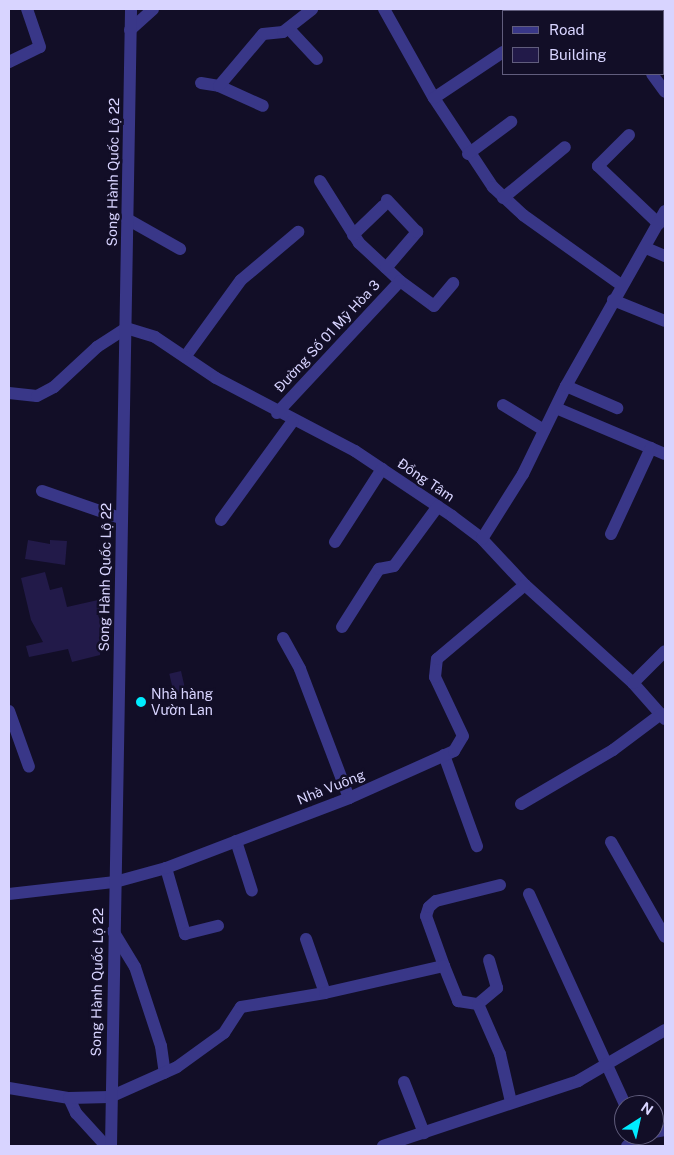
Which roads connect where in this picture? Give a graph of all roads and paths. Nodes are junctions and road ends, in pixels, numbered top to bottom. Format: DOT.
graph roads {
  1 [pos="27,9"];
  2 [pos="130,9"];
  3 [pos="153,9"];
  4 [pos="312,9"];
  5 [pos="384,9"];
  6 [pos="289,29"];
  7 [pos="130,30"];
  8 [pos="502,53"];
  9 [pos="317,59"];
  10 [pos="9,62"];
  11 [pos="653,75"];
  12 [pos="201,83"];
  13 [pos="219,86"];
  14 [pos="665,92"];
  15 [pos="434,98"];
  16 [pos="263,106"];
  17 [pos="511,122"];
  18 [pos="628,135"];
  19 [pos="566,147"];
  20 [pos="468,154"];
  21 [pos="320,181"];
  22 [pos="503,198"];
  23 [pos="665,211"];
  24 [pos="127,219"];
  25 [pos="659,224"];
  26 [pos="298,232"];
  27 [pos="353,234"];
  28 [pos="646,248"];
  29 [pos="180,250"];
  30 [pos="665,256"];
  31 [pos="386,268"];
  32 [pos="400,281"];
  33 [pos="453,282"];
  34 [pos="621,285"];
  35 [pos="613,300"];
  36 [pos="665,321"];
  37 [pos="126,328"];
  38 [pos="185,356"];
  39 [pos="566,386"];
  40 [pos="9,393"];
  41 [pos="503,405"];
  42 [pos="556,408"];
  43 [pos="617,408"];
  44 [pos="277,412"];
  45 [pos="294,421"];
  46 [pos="544,430"];
  47 [pos="651,448"];
  48 [pos="665,454"];
  49 [pos="382,469"];
  50 [pos="42,490"];
  51 [pos="438,506"];
  52 [pos="120,518"];
  53 [pos="221,520"];
  54 [pos="611,534"];
  55 [pos="482,539"];
  56 [pos="335,542"];
  57 [pos="525,585"];
  58 [pos="342,627"];
  59 [pos="283,638"];
  60 [pos="665,651"];
  61 [pos="633,683"];
  62 [pos="9,711"];
  63 [pos="663,716"];
  64 [pos="444,756"];
  65 [pos="29,767"];
  66 [pos="349,798"];
  67 [pos="521,804"];
  68 [pos="236,841"];
  69 [pos="611,842"];
  70 [pos="477,846"];
  71 [pos="166,868"];
  72 [pos="115,882"];
  73 [pos="500,885"];
  74 [pos="252,891"];
  75 [pos="9,894"];
  76 [pos="528,894"];
  77 [pos="218,926"];
  78 [pos="113,931"];
  79 [pos="665,937"];
  80 [pos="306,938"];
  81 [pos="489,960"];
  82 [pos="444,966"];
  83 [pos="325,993"];
  84 [pos="478,1004"];
  85 [pos="665,1030"];
  86 [pos="607,1063"];
  87 [pos="164,1073"];
  88 [pos="404,1082"];
  89 [pos="9,1088"];
  90 [pos="621,1095"];
  91 [pos="110,1097"];
  92 [pos="69,1098"];
  93 [pos="512,1102"];
  94 [pos="424,1133"];
  95 [pos="106,1146"];
  96 [pos="111,1146"];
  97 [pos="383,1146"];
  1 -- 10 [label="street"];
  2 -- 7 [label="street, Song Hành Quốc Lộ 22"];
  3 -- 7 [label="street"];
  4 -- 6 [label="street"];
  5 -- 15 [label="street"];
  6 -- 9 [label="street"];
  6 -- 13 [label="street"];
  7 -- 24 [label="street, Song Hành Quốc Lộ 22"];
  8 -- 15 [label="street"];
  11 -- 14 [label="street"];
  12 -- 13 [label="street"];
  13 -- 16 [label="street"];
  15 -- 20 [label="street"];
  17 -- 20 [label="street"];
  18 -- 25 [label="street"];
  19 -- 22 [label="street"];
  20 -- 22 [label="street"];
  21 -- 27 [label="street"];
  22 -- 34 [label="street"];
  23 -- 25 [label="street"];
  24 -- 29 [label="street"];
  24 -- 37 [label="street, Song Hành Quốc Lộ 22"];
  25 -- 28 [label="street"];
  26 -- 38 [label="street"];
  27 -- 31 [label="street"];
  27 -- 31 [label="street"];
  28 -- 30 [label="street"];
  28 -- 34 [label="street"];
  31 -- 32 [label="street"];
  32 -- 33 [label="street"];
  32 -- 44 [label="street, Đường Số 01 Mỹ Hòa 3"];
  34 -- 35 [label="street"];
  35 -- 36 [label="street"];
  35 -- 39 [label="street"];
  37 -- 38 [label="street, Đồng Tâm"];
  37 -- 40 [label="street"];
  37 -- 52 [label="street, Song Hành Quốc Lộ 22"];
  38 -- 44 [label="street, Đồng Tâm"];
  39 -- 42 [label="street"];
  39 -- 43 [label="street"];
  41 -- 46 [label="street"];
  42 -- 46 [label="street"];
  42 -- 47 [label="street"];
  44 -- 45 [label="street, Đồng Tâm"];
  45 -- 49 [label="street, Đồng Tâm"];
  45 -- 53 [label="street"];
  46 -- 55 [label="street"];
  47 -- 48 [label="street"];
  47 -- 54 [label="street"];
  49 -- 51 [label="street, Đồng Tâm"];
  49 -- 56 [label="street"];
  50 -- 52 [label="street"];
  51 -- 55 [label="street, Đồng Tâm"];
  51 -- 58 [label="street"];
  52 -- 72 [label="street, Song Hành Quốc Lộ 22"];
  55 -- 57 [label="street, Đồng Tâm"];
  57 -- 61 [label="street, Đồng Tâm"];
  57 -- 64 [label="street, Nhà Vuông"];
  59 -- 66 [label="street"];
  60 -- 61 [label="street"];
  61 -- 63 [label="street, Đồng Tâm"];
  62 -- 65 [label="street"];
  63 -- 67 [label="street"];
  64 -- 66 [label="street, Nhà Vuông"];
  64 -- 70 [label="street"];
  66 -- 68 [label="street, Nhà Vuông"];
  68 -- 71 [label="street, Nhà Vuông"];
  68 -- 74 [label="street"];
  69 -- 79 [label="street"];
  71 -- 72 [label="street, Nhà Vuông"];
  71 -- 77 [label="street"];
  72 -- 75 [label="street, Nhà Vuông"];
  72 -- 78 [label="street, Song Hành Quốc Lộ 22"];
  73 -- 82 [label="street"];
  76 -- 86 [label="street"];
  78 -- 87 [label="street"];
  78 -- 91 [label="street, Song Hành Quốc Lộ 22"];
  80 -- 83 [label="street"];
  81 -- 84 [label="street"];
  82 -- 83 [label="street"];
  82 -- 84 [label="street"];
  83 -- 87 [label="street"];
  84 -- 93 [label="street"];
  85 -- 86 [label="street"];
  86 -- 90 [label="street"];
  86 -- 93 [label="street"];
  87 -- 91 [label="street"];
  88 -- 94 [label="street"];
  89 -- 92 [label="street"];
  91 -- 92 [label="street"];
  91 -- 96 [label="street, Song Hành Quốc Lộ 22"];
  92 -- 95 [label="street"];
  93 -- 94 [label="street"];
  94 -- 97 [label="street"];
}
